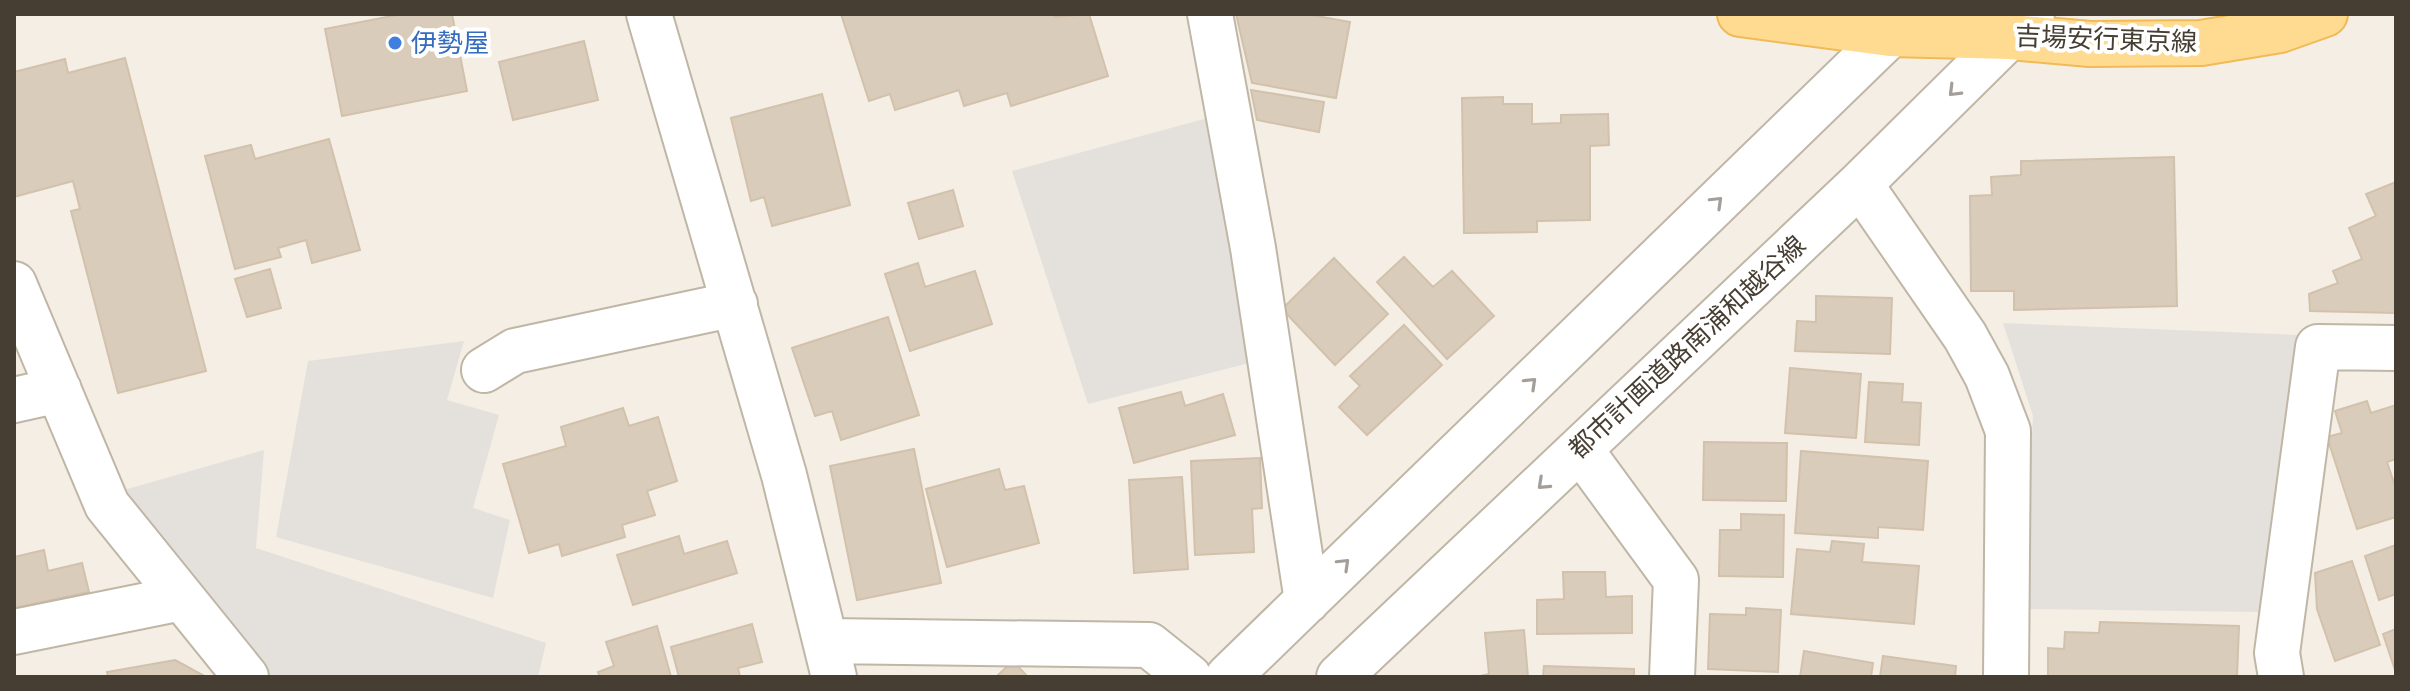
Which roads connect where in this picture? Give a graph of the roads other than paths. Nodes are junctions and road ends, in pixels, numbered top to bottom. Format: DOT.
graph roads {
  1 [pos="649,14"];
  2 [pos="1210,14"];
  3 [pos="1740,14"];
  4 [pos="2325,14"];
  5 [pos="1900,24"];
  6 [pos="2021,25"];
  7 [pos="1860,184"];
  8 [pos="14,284"];
  9 [pos="735,304"];
  10 [pos="2396,348"];
  11 [pos="484,370"];
  12 [pos="59,390"];
  13 [pos="14,400"];
  14 [pos="1580,449"];
  15 [pos="182,598"];
  16 [pos="1307,601"];
  17 [pos="14,632"];
  18 [pos="830,659"];
  19 [pos="246,677"];
  20 [pos="1189,677"];
  21 [pos="1228,677"];
  22 [pos="1339,677"];
  23 [pos="1672,677"];
  24 [pos="2006,677"];
  25 [pos="2281,677"];
  1 -- 9 [label="street"];
  2 -- 16 [label="street"];
  3 -- 5 [label="main road, 吉場安行東京線"];
  4 -- 6 [label="main road, 吉場安行東京線"];
  5 -- 6 [label="main road, 吉場安行東京線"];
  16 -- 5 [label="street, one-way"];
  6 -- 7 [label="street, 都市計画道路南浦和越谷線, one-way"];
  7 -- 14 [label="street, 都市計画道路南浦和越谷線"];
  7 -- 24 [label="street"];
  8 -- 12 [label="street"];
  9 -- 11 [label="street"];
  9 -- 18 [label="street"];
  10 -- 25 [label="street"];
  12 -- 13 [label="street"];
  12 -- 15 [label="street"];
  14 -- 22 [label="street, 都市計画道路南浦和越谷線, one-way"];
  14 -- 23 [label="street"];
  15 -- 17 [label="street"];
  15 -- 19 [label="street"];
  16 -- 21 [label="street"];
  18 -- 20 [label="street"];
}
